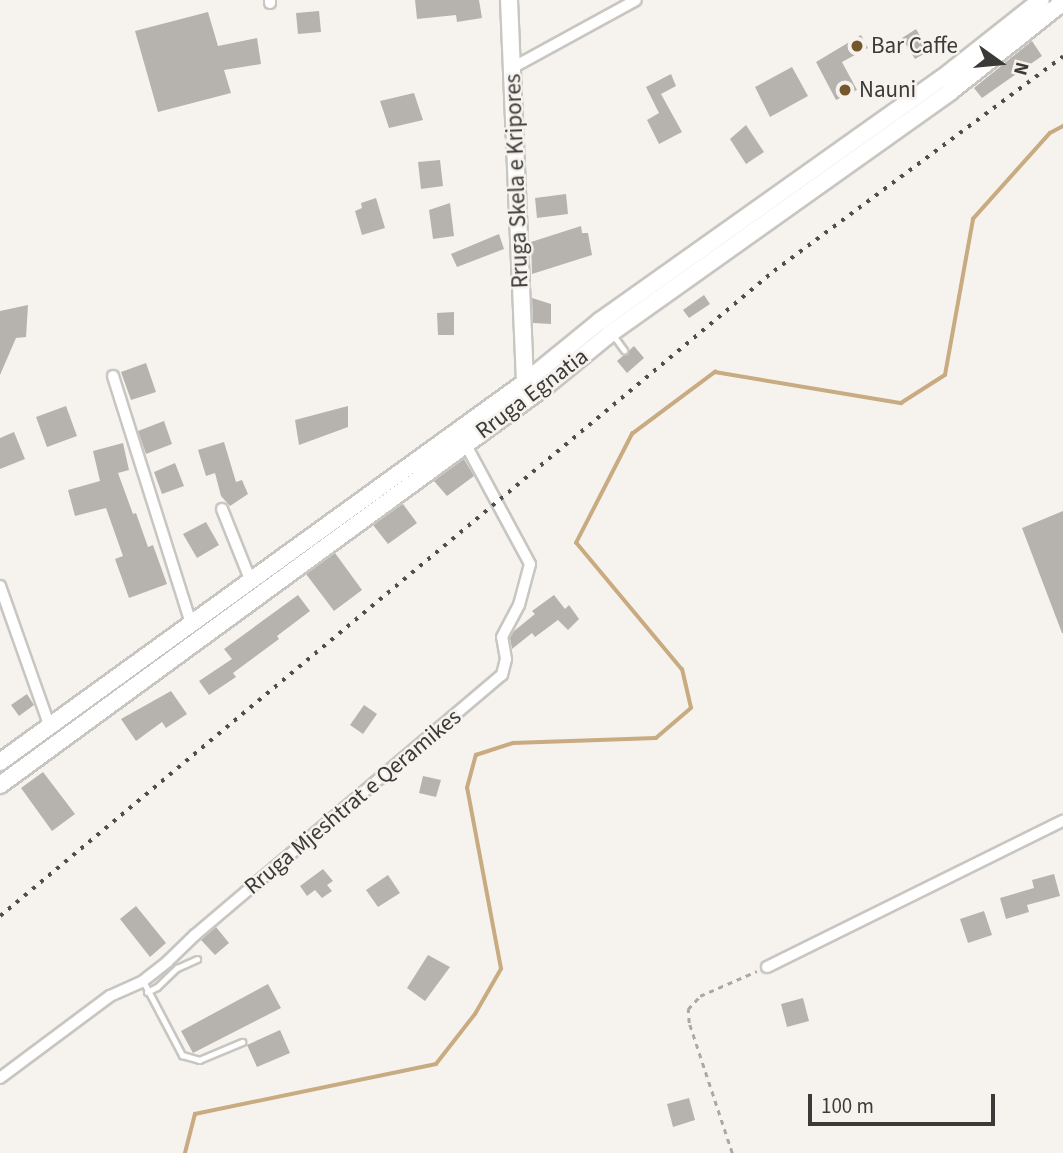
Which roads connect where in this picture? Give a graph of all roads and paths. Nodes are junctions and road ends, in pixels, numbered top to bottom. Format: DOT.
graph roads {
  1 [pos="509,0"];
  2 [pos="636,0"];
  3 [pos="1037,1"];
  4 [pos="1063,2"];
  5 [pos="512,68"];
  6 [pos="611,333"];
  7 [pos="624,350"];
  8 [pos="531,367"];
  9 [pos="113,376"];
  10 [pos="546,386"];
  11 [pos="528,389"];
  12 [pos="466,444"];
  13 [pos="222,509"];
  14 [pos="250,579"];
  15 [pos="0,586"];
  16 [pos="191,624"];
  17 [pos="50,727"];
  18 [pos="0,762"];
  19 [pos="0,785"];
  20 [pos="1063,821"];
  21 [pos="197,959"];
  22 [pos="767,967"];
  23 [pos="145,986"];
  24 [pos="242,1042"];
  25 [pos="0,1078"];
  26 [pos="732,1153"];
  1 -- 5 [label="main road, Rruga Skela e Kripores"];
  2 -- 5 [label="street"];
  3 -- 8 [label="main road, Rruga Egnatia"];
  4 -- 6 [label="main road, Rruga Egnatia"];
  5 -- 8 [label="main road, Rruga Skela e Kripores"];
  6 -- 7 [label="lane"];
  6 -- 10 [label="main road, Rruga Egnatia"];
  8 -- 10 [label="main road"];
  8 -- 11 [label="main road, Rruga Egnatia"];
  9 -- 16 [label="street"];
  10 -- 11 [label="main road, Rruga Egnatia"];
  11 -- 12 [label="main road, Rruga Egnatia"];
  11 -- 14 [label="main road, Rruga Egnatia"];
  12 -- 19 [label="main road, Rruga Egnatia"];
  12 -- 23 [label="street, Rruga Mjeshtrat e Qeramikes"];
  13 -- 14 [label="street"];
  14 -- 16 [label="main road, Rruga Egnatia"];
  15 -- 17 [label="street"];
  16 -- 17 [label="main road, Rruga Egnatia"];
  17 -- 18 [label="main road, Rruga Egnatia"];
  20 -- 22 [label="street"];
  21 -- 23 [label="lane"];
  22 -- 26 [label="path"];
  23 -- 24 [label="lane"];
  23 -- 25 [label="street, Rruga Mjeshtrat e Qeramikes"];
}
